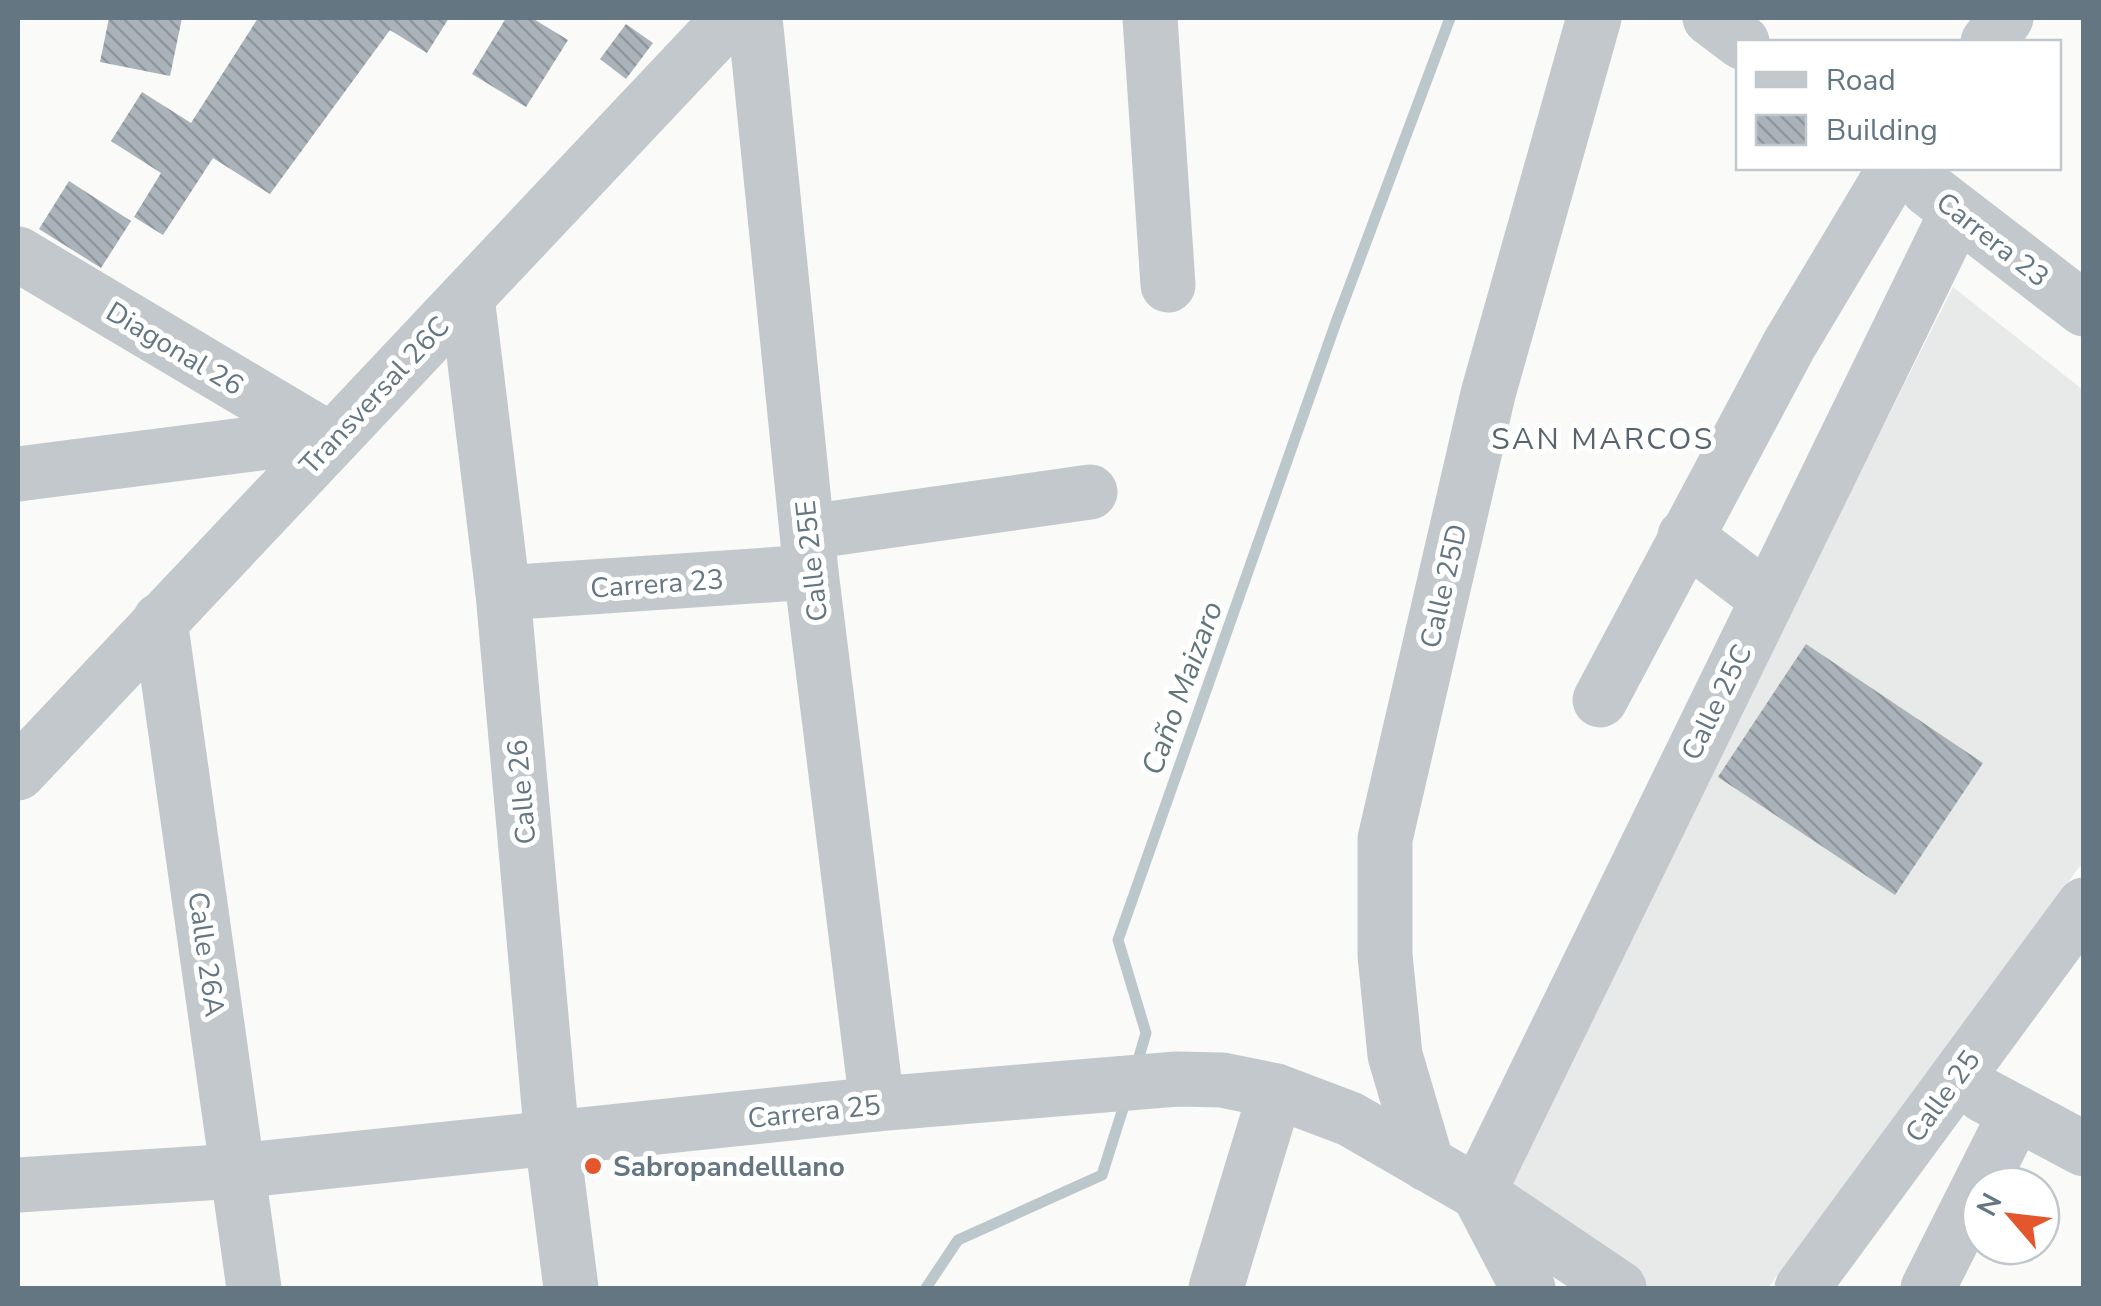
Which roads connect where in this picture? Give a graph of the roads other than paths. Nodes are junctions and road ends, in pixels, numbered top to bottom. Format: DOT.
graph roads {
  1 [pos="730,18"];
  2 [pos="755,18"];
  3 [pos="1150,18"];
  4 [pos="1594,18"];
  5 [pos="1710,18"];
  6 [pos="2006,18"];
  7 [pos="1739,40"];
  8 [pos="1990,40"];
  9 [pos="1894,170"];
  10 [pos="1905,170"];
  11 [pos="1957,212"];
  12 [pos="18,254"];
  13 [pos="1168,285"];
  14 [pos="467,297"];
  15 [pos="2084,309"];
  16 [pos="328,436"];
  17 [pos="18,474"];
  18 [pos="1090,492"];
  19 [pos="1685,536"];
  20 [pos="810,552"];
  21 [pos="502,593"];
  22 [pos="1766,598"];
  23 [pos="160,620"];
  24 [pos="1600,700"];
  25 [pos="18,773"];
  26 [pos="2084,905"];
  27 [pos="1954,1078"];
  28 [pos="1276,1091"];
  29 [pos="877,1104"];
  30 [pos="2016,1113"];
  31 [pos="552,1138"];
  32 [pos="2084,1148"];
  33 [pos="1427,1164"];
  34 [pos="238,1171"];
  35 [pos="18,1185"];
  36 [pos="1478,1193"];
  37 [pos="254,1288"];
  38 [pos="571,1288"];
  39 [pos="1216,1288"];
  40 [pos="1528,1288"];
  41 [pos="1619,1288"];
  42 [pos="1802,1288"];
  43 [pos="1928,1288"];
  1 -- 14 [label="street, Transversal 26C"];
  2 -- 20 [label="street, Calle 25E"];
  3 -- 13 [label="street"];
  4 -- 33 [label="street, Calle 25D"];
  5 -- 7 [label="street"];
  6 -- 8 [label="street"];
  9 -- 19 [label="street"];
  10 -- 11 [label="street, Carrera 23"];
  11 -- 15 [label="street, Carrera 23"];
  11 -- 22 [label="street, Calle 25C"];
  12 -- 16 [label="street, Diagonal 26"];
  14 -- 16 [label="street, Transversal 26C"];
  14 -- 21 [label="street, Calle 26"];
  16 -- 17 [label="street"];
  16 -- 23 [label="street, Transversal 26C"];
  18 -- 20 [label="street, Carrera 23"];
  19 -- 22 [label="street"];
  19 -- 24 [label="street"];
  20 -- 21 [label="street, Carrera 23"];
  20 -- 29 [label="street, Calle 25E"];
  21 -- 31 [label="street, Calle 26"];
  22 -- 36 [label="street, Calle 25C"];
  23 -- 25 [label="street, Transversal 26C"];
  23 -- 34 [label="street, Calle 26A"];
  26 -- 27 [label="street, Calle 25"];
  27 -- 30 [label="street"];
  27 -- 42 [label="street, Calle 25"];
  28 -- 29 [label="street, Carrera 25"];
  28 -- 33 [label="street, Carrera 25"];
  28 -- 39 [label="street"];
  29 -- 31 [label="street, Carrera 25"];
  30 -- 32 [label="street"];
  30 -- 43 [label="street"];
  31 -- 34 [label="street, Carrera 25"];
  31 -- 38 [label="street, Calle 26"];
  33 -- 36 [label="street, Carrera 25"];
  34 -- 35 [label="street, Carrera 25"];
  34 -- 37 [label="street, Calle 26A"];
  36 -- 40 [label="street"];
  36 -- 41 [label="street, Carrera 25"];
}
